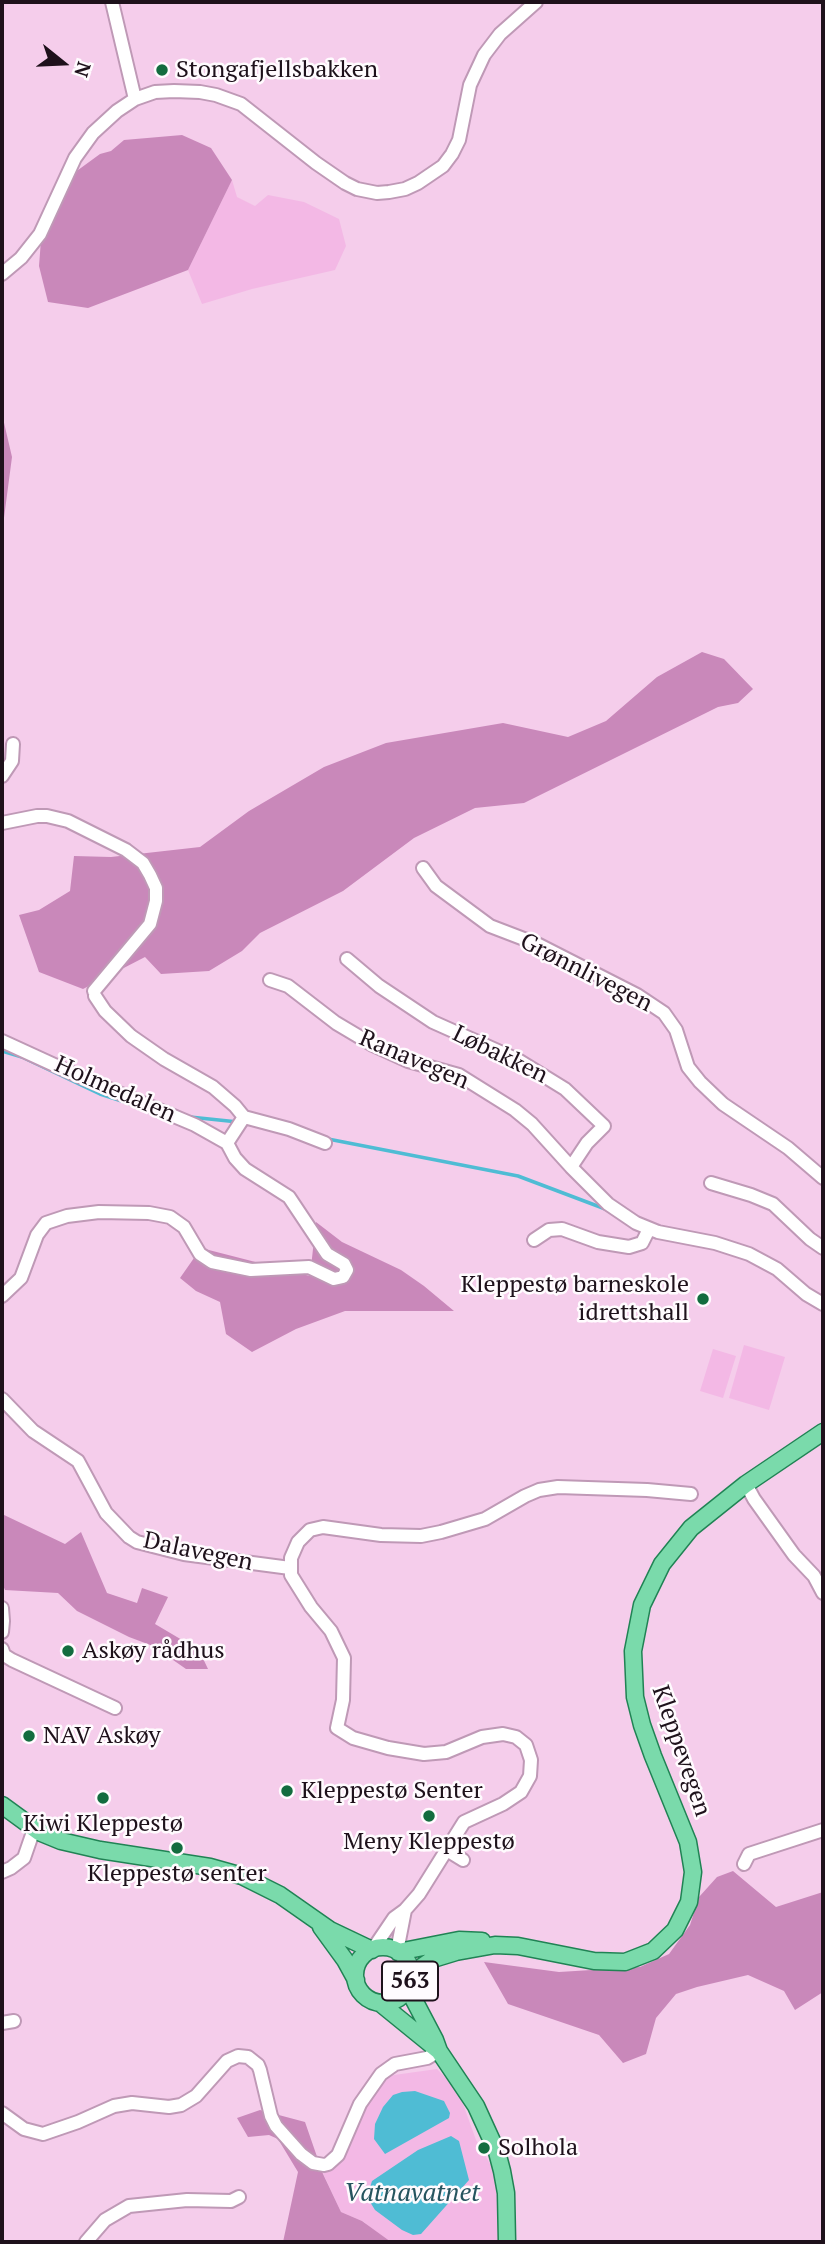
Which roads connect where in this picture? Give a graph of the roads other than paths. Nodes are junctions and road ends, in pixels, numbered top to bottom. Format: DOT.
graph roads {
  1 [pos="112,2"];
  2 [pos="536,2"];
  3 [pos="135,99"];
  4 [pos="2,274"];
  5 [pos="13,744"];
  6 [pos="2,776"];
  7 [pos="2,822"];
  8 [pos="423,868"];
  9 [pos="347,960"];
  10 [pos="270,980"];
  11 [pos="2,1041"];
  12 [pos="244,1117"];
  13 [pos="227,1143"];
  14 [pos="325,1143"];
  15 [pos="571,1167"];
  16 [pos="823,1178"];
  17 [pos="711,1183"];
  18 [pos="649,1229"];
  19 [pos="534,1240"];
  20 [pos="823,1248"];
  21 [pos="2,1296"];
  22 [pos="823,1304"];
  23 [pos="2,1399"];
  24 [pos="823,1433"];
  25 [pos="746,1484"];
  26 [pos="691,1494"];
  27 [pos="290,1568"];
  28 [pos="823,1593"];
  29 [pos="2,1608"];
  30 [pos="2,1632"];
  31 [pos="2,1649"];
  32 [pos="114,1708"];
  33 [pos="2,1805"];
  34 [pos="34,1829"];
  35 [pos="823,1830"];
  36 [pos="445,1849"];
  37 [pos="463,1860"];
  38 [pos="744,1864"];
  39 [pos="2,1872"];
  40 [pos="405,1910"];
  41 [pos="317,1922"];
  42 [pos="495,1945"];
  43 [pos="373,1950"];
  44 [pos="397,1951"];
  45 [pos="356,1980"];
  46 [pos="410,1981"];
  47 [pos="380,2003"];
  48 [pos="439,2051"];
  49 [pos="2,2113"];
  50 [pos="239,2197"];
  51 [pos="86,2242"];
  52 [pos="507,2242"];
  1 -- 3 [label="street"];
  2 -- 3 [label="street"];
  3 -- 4 [label="street"];
  5 -- 6 [label="street"];
  7 -- 12 [label="street, Holmedalen"];
  8 -- 16 [label="street, Grønnlivegen"];
  9 -- 15 [label="street, Løbakken"];
  10 -- 15 [label="street, Ranavegen"];
  11 -- 13 [label="street, Holmedalen"];
  12 -- 13 [label="street"];
  12 -- 14 [label="street, Holmedalen"];
  13 -- 21 [label="street, Holmedalen"];
  15 -- 18 [label="street, Ranavegen"];
  17 -- 20 [label="street"];
  18 -- 19 [label="street"];
  18 -- 22 [label="street, Ranavegen"];
  23 -- 27 [label="street, Dalavegen"];
  24 -- 25 [label="main road, Kleppevegen"];
  25 -- 28 [label="street"];
  25 -- 42 [label="main road, Kleppevegen"];
  26 -- 27 [label="street"];
  27 -- 36 [label="street"];
  29 -- 30 [label="street"];
  31 -- 32 [label="street"];
  33 -- 34 [label="main road, 563"];
  34 -- 39 [label="street"];
  34 -- 41 [label="main road, 563"];
  35 -- 38 [label="street"];
  36 -- 37 [label="street"];
  36 -- 40 [label="street"];
  40 -- 43 [label="street"];
  40 -- 44 [label="street"];
  41 -- 43 [label="main road, 563"];
  41 -- 45 [label="main road, 563"];
  42 -- 44 [label="main road, Kleppevegen"];
  42 -- 46 [label="main road, Kleppevegen"];
  43 -- 44 [label="main road, 563"];
  43 -- 45 [label="main road, 563"];
  44 -- 46 [label="main road, 563"];
  45 -- 47 [label="main road, 563"];
  46 -- 47 [label="main road, 563"];
  46 -- 48 [label="main road, 563"];
  47 -- 48 [label="main road, 563"];
  48 -- 49 [label="street"];
  48 -- 52 [label="main road, 563"];
  50 -- 51 [label="street"];
}
